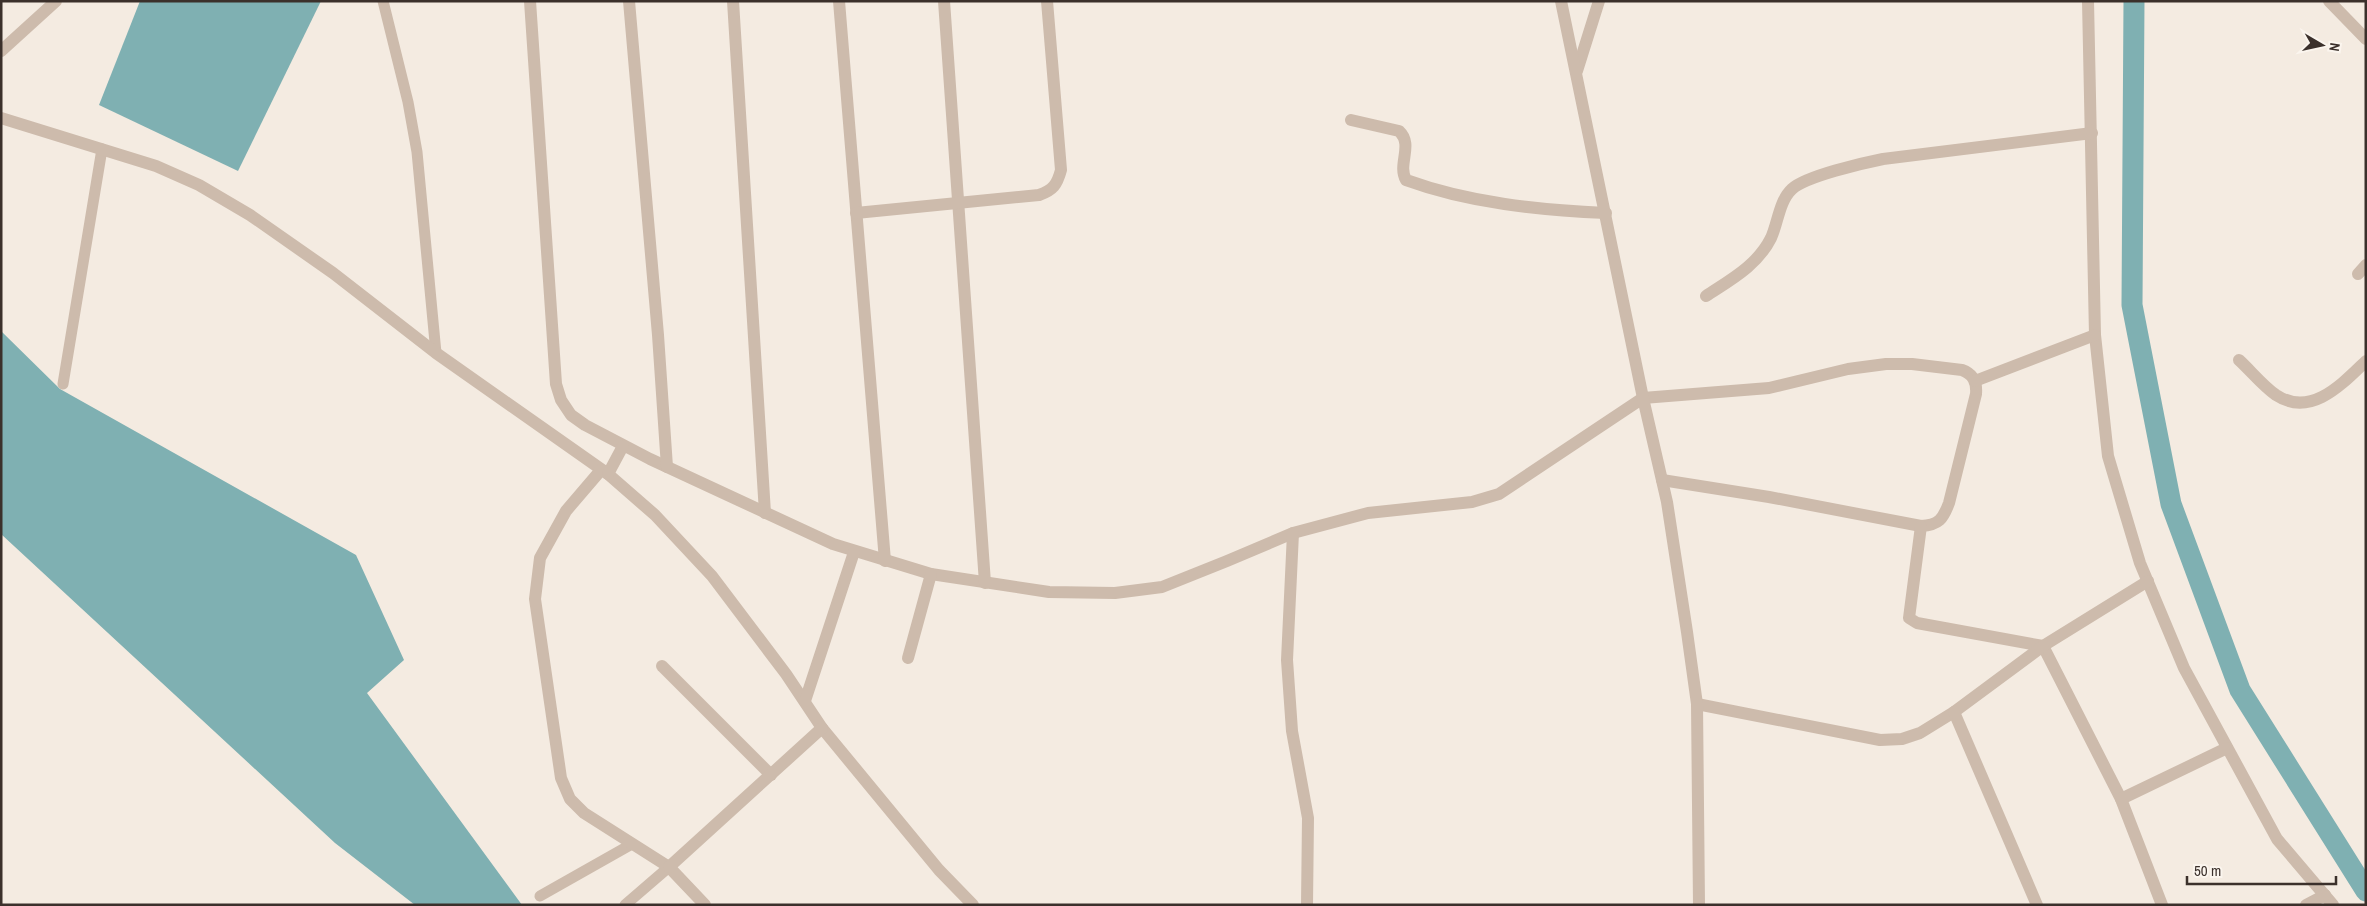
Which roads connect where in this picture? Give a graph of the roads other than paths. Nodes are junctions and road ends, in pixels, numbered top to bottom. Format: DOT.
graph roads {
  1 [pos="56,1"];
  2 [pos="383,1"];
  3 [pos="530,1"];
  4 [pos="629,1"];
  5 [pos="733,1"];
  6 [pos="839,1"];
  7 [pos="944,1"];
  8 [pos="1048,1"];
  9 [pos="1562,1"];
  10 [pos="1599,1"];
  11 [pos="2088,1"];
  12 [pos="2329,1"];
  13 [pos="2366,38"];
  14 [pos="1,51"];
  15 [pos="1577,71"];
  16 [pos="1,118"];
  17 [pos="1351,120"];
  18 [pos="2092,132"];
  19 [pos="102,149"];
  20 [pos="958,203"];
  21 [pos="856,213"];
  22 [pos="1606,213"];
  23 [pos="1706,296"];
  24 [pos="2095,335"];
  25 [pos="436,353"];
  26 [pos="2239,360"];
  27 [pos="2366,360"];
  28 [pos="1975,381"];
  29 [pos="63,384"];
  30 [pos="1643,398"];
  31 [pos="623,446"];
  32 [pos="666,467"];
  33 [pos="604,472"];
  34 [pos="1662,480"];
  35 [pos="765,513"];
  36 [pos="1921,526"];
  37 [pos="1293,532"];
  38 [pos="854,552"];
  39 [pos="885,561"];
  40 [pos="931,574"];
  41 [pos="2148,581"];
  42 [pos="985,582"];
  43 [pos="2043,646"];
  44 [pos="908,658"];
  45 [pos="662,666"];
  46 [pos="804,701"];
  47 [pos="1697,704"];
  48 [pos="1954,712"];
  49 [pos="822,728"];
  50 [pos="2227,748"];
  51 [pos="771,774"];
  52 [pos="2121,799"];
  53 [pos="632,844"];
  54 [pos="668,867"];
  55 [pos="2325,895"];
  56 [pos="540,896"];
  57 [pos="625,905"];
  58 [pos="705,905"];
  59 [pos="973,905"];
  60 [pos="1307,905"];
  61 [pos="1700,905"];
  62 [pos="2037,905"];
  63 [pos="2162,905"];
  64 [pos="2306,905"];
  65 [pos="2333,905"];
  1 -- 14 [label="street"];
  2 -- 25 [label="lane"];
  3 -- 31 [label="street"];
  4 -- 32 [label="street"];
  5 -- 35 [label="street"];
  6 -- 21 [label="street"];
  7 -- 20 [label="street"];
  8 -- 20 [label="street"];
  9 -- 15 [label="street"];
  10 -- 15 [label="street"];
  11 -- 18 [label="street"];
  12 -- 13 [label="street"];
  15 -- 22 [label="street"];
  16 -- 19 [label="street"];
  17 -- 22 [label="street"];
  18 -- 23 [label="street"];
  18 -- 24 [label="street"];
  19 -- 25 [label="street"];
  19 -- 29 [label="lane"];
  20 -- 21 [label="street"];
  20 -- 42 [label="street"];
  21 -- 39 [label="street"];
  22 -- 30 [label="street"];
  24 -- 28 [label="street"];
  24 -- 41 [label="street"];
  25 -- 33 [label="street"];
  26 -- 27 [label="street"];
  28 -- 30 [label="street"];
  28 -- 36 [label="street"];
  30 -- 34 [label="street"];
  30 -- 37 [label="street"];
  31 -- 32 [label="street"];
  31 -- 33 [label="street"];
  32 -- 35 [label="street"];
  33 -- 46 [label="street"];
  33 -- 53 [label="street"];
  34 -- 36 [label="street"];
  34 -- 47 [label="street"];
  35 -- 38 [label="street"];
  36 -- 43 [label="street"];
  37 -- 42 [label="street"];
  37 -- 60 [label="street"];
  38 -- 39 [label="street"];
  38 -- 46 [label="street"];
  39 -- 40 [label="street"];
  40 -- 42 [label="street"];
  40 -- 44 [label="street"];
  41 -- 43 [label="street"];
  41 -- 50 [label="street"];
  43 -- 48 [label="street"];
  43 -- 52 [label="street"];
  45 -- 51 [label="street"];
  46 -- 49 [label="street"];
  47 -- 48 [label="street"];
  47 -- 61 [label="street"];
  48 -- 62 [label="street"];
  49 -- 51 [label="street"];
  49 -- 59 [label="street"];
  50 -- 52 [label="street"];
  50 -- 55 [label="street"];
  51 -- 54 [label="street"];
  52 -- 63 [label="street"];
  53 -- 54 [label="street"];
  53 -- 56 [label="lane"];
  54 -- 57 [label="lane"];
  54 -- 58 [label="street"];
  55 -- 64 [label="street"];
  55 -- 65 [label="street"];
}
